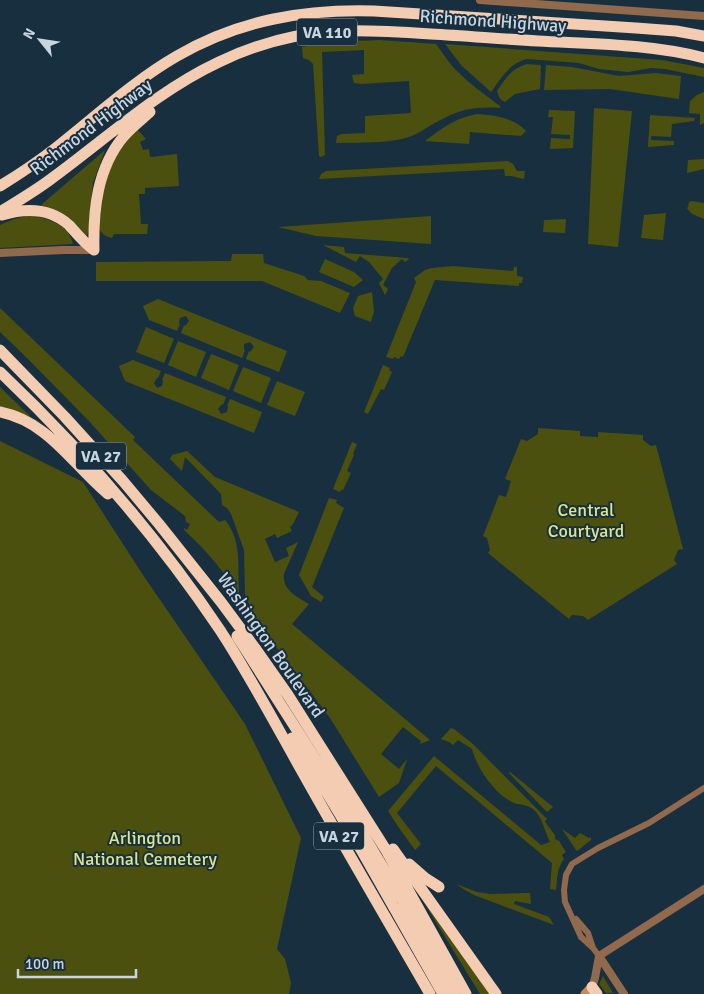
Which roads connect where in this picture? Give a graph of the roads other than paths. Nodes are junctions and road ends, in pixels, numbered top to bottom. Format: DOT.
graph roads {
  1 [pos="480,0"];
  2 [pos="704,16"];
  3 [pos="704,36"];
  4 [pos="704,58"];
  5 [pos="188,79"];
  6 [pos="0,186"];
  7 [pos="0,214"];
  8 [pos="94,250"];
  9 [pos="0,253"];
  10 [pos="0,350"];
  11 [pos="0,372"];
  12 [pos="0,412"];
  13 [pos="133,514"];
  14 [pos="194,569"];
  15 [pos="250,677"];
  16 [pos="704,788"];
  17 [pos="349,792"];
  18 [pos="394,850"];
  19 [pos="439,887"];
  20 [pos="704,890"];
  21 [pos="612,948"];
  22 [pos="599,956"];
  23 [pos="607,968"];
  24 [pos="591,992"];
  25 [pos="430,994"];
  26 [pos="443,994"];
  27 [pos="454,994"];
  28 [pos="466,994"];
  29 [pos="496,994"];
  30 [pos="624,994"];
  1 -- 2 [label="street"];
  3 -- 6 [label="highway, Richmond Highway / VA 110"];
  4 -- 5 [label="highway, Richmond Highway / VA 110"];
  5 -- 7 [label="highway, Richmond Highway / VA 110"];
  5 -- 8 [label="highway"];
  7 -- 8 [label="highway"];
  8 -- 9 [label="street"];
  10 -- 14 [label="highway, Washington Boulevard / VA 27"];
  11 -- 13 [label="highway, Washington Boulevard / VA 27"];
  12 -- 13 [label="highway"];
  13 -- 15 [label="highway, Washington Boulevard / VA 27"];
  14 -- 17 [label="highway, Washington Boulevard / VA 27"];
  14 -- 27 [label="highway"];
  15 -- 25 [label="highway, Washington Boulevard / VA 27"];
  15 -- 26 [label="highway"];
  16 -- 22 [label="street"];
  17 -- 18 [label="highway"];
  17 -- 28 [label="highway, Washington Boulevard / VA 27"];
  18 -- 19 [label="highway"];
  18 -- 29 [label="highway"];
  20 -- 21 [label="street"];
  21 -- 22 [label="street"];
  21 -- 23 [label="street"];
  22 -- 23 [label="street"];
  22 -- 24 [label="street"];
  23 -- 30 [label="street"];
}
